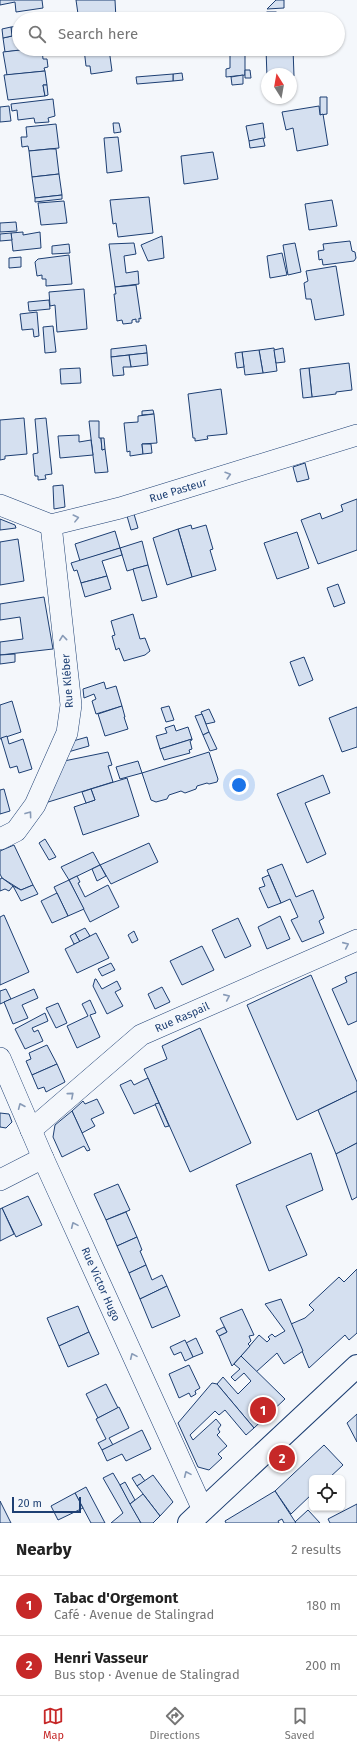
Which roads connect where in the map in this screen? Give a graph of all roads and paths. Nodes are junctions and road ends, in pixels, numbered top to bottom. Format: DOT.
graph roads {
  1 [pos="357,435"];
  2 [pos="0,505"];
  3 [pos="51,525"];
  4 [pos="0,839"];
  5 [pos="357,940"];
  6 [pos="0,1058"];
  7 [pos="31,1130"];
  8 [pos="43,1158"];
  9 [pos="0,1180"];
  10 [pos="357,1366"];
  11 [pos="196,1516"];
  3 -- 1 [label="street, Rue Pasteur, one-way"];
  2 -- 3 [label="street"];
  4 -- 3 [label="street, Rue Kléber, one-way"];
  7 -- 5 [label="street, Rue Raspail, one-way"];
  7 -- 6 [label="street, Rue Victor Hugo, one-way"];
  7 -- 8 [label="street, Rue Victor Hugo"];
  8 -- 9 [label="street"];
  11 -- 8 [label="street, Rue Victor Hugo, one-way"];
  10 -- 11 [label="main road"];
}
